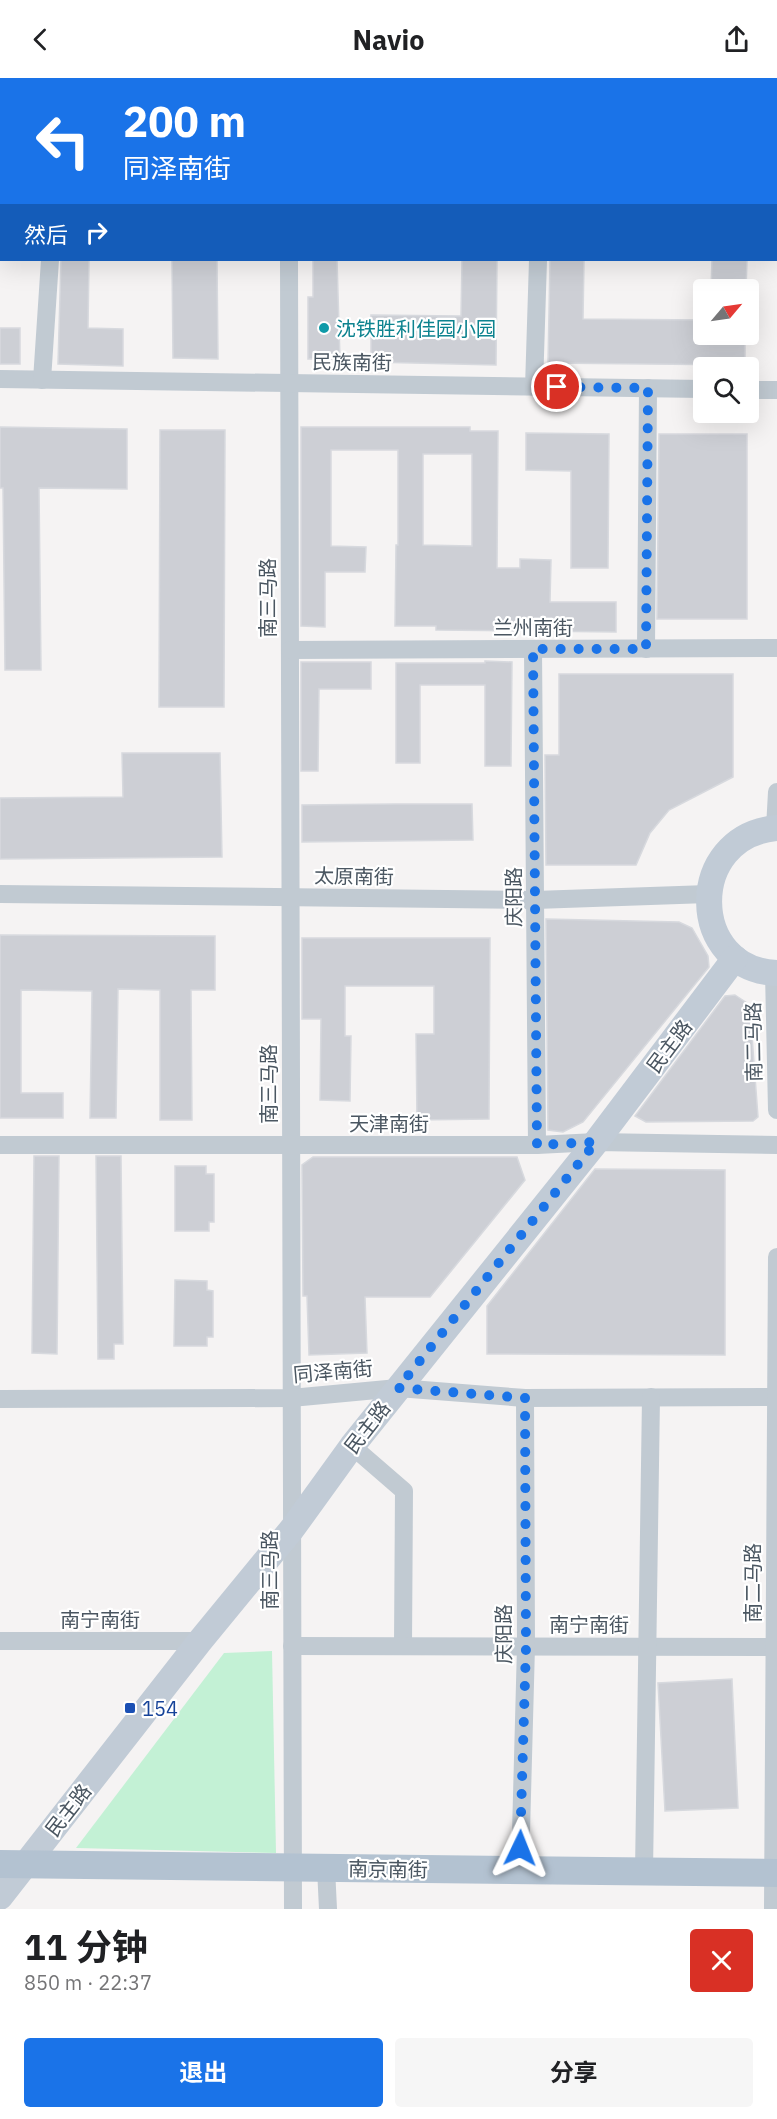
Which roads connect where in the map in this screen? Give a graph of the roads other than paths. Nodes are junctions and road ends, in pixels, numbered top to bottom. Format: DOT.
graph roads {
  1 [pos="50,261"];
  2 [pos="289,261"];
  3 [pos="538,261"];
  4 [pos="0,380"];
  5 [pos="42,380"];
  6 [pos="290,384"];
  7 [pos="534,387"];
  8 [pos="648,388"];
  9 [pos="693,389"];
  10 [pos="759,390"];
  11 [pos="777,390"];
  12 [pos="777,648"];
  13 [pos="533,649"];
  14 [pos="646,649"];
  15 [pos="290,650"];
  16 [pos="777,792"];
  17 [pos="776,828"];
  18 [pos="0,894"];
  19 [pos="708,894"];
  20 [pos="291,898"];
  21 [pos="535,900"];
  22 [pos="735,958"];
  23 [pos="775,973"];
  24 [pos="777,1110"];
  25 [pos="596,1142"];
  26 [pos="0,1145"];
  27 [pos="291,1145"];
  28 [pos="537,1145"];
  29 [pos="777,1145"];
  30 [pos="777,1257"];
  31 [pos="398,1388"];
  32 [pos="651,1397"];
  33 [pos="776,1397"];
  34 [pos="291,1398"];
  35 [pos="525,1398"];
  36 [pos="0,1399"];
  37 [pos="352,1446"];
  38 [pos="292,1529"];
  39 [pos="0,1641"];
  40 [pos="200,1641"];
  41 [pos="292,1646"];
  42 [pos="403,1646"];
  43 [pos="526,1647"];
  44 [pos="648,1647"];
  45 [pos="776,1647"];
  46 [pos="12,1864"];
  47 [pos="292,1868"];
  48 [pos="326,1868"];
  49 [pos="520,1870"];
  50 [pos="644,1872"];
  51 [pos="775,1873"];
  52 [pos="0,1897"];
  53 [pos="292,1909"];
  54 [pos="328,1909"];
  55 [pos="773,1909"];
  1 -- 5 [label="street"];
  2 -- 6 [label="street, 南三马路"];
  3 -- 7 [label="street"];
  4 -- 5 [label="street, 民族南街"];
  5 -- 6 [label="street, 民族南街"];
  6 -- 7 [label="street, 民族南街"];
  6 -- 15 [label="street, 南三马路"];
  7 -- 8 [label="street, 民族南街"];
  8 -- 9 [label="street, 民族南街"];
  8 -- 14 [label="street"];
  10 -- 11 [label="street"];
  12 -- 14 [label="street, 兰州南街"];
  13 -- 14 [label="street, 兰州南街"];
  13 -- 15 [label="street, 兰州南街"];
  13 -- 21 [label="street, 庆阳路"];
  15 -- 20 [label="street, 南三马路"];
  16 -- 17 [label="street"];
  17 -- 19 [label="street"];
  18 -- 20 [label="street, 太原南街"];
  19 -- 21 [label="street, 太原南街"];
  19 -- 22 [label="street"];
  20 -- 21 [label="street, 太原南街"];
  20 -- 27 [label="street, 南三马路"];
  21 -- 28 [label="street, 庆阳路"];
  22 -- 23 [label="street"];
  22 -- 25 [label="street, 民主路"];
  23 -- 24 [label="street, 南二马路"];
  25 -- 28 [label="street, 天津南街"];
  25 -- 29 [label="street, 天津南街"];
  25 -- 31 [label="street, 民主路"];
  26 -- 27 [label="street, 天津南街"];
  27 -- 28 [label="street, 天津南街"];
  27 -- 34 [label="street, 南三马路"];
  30 -- 33 [label="street, 南二马路"];
  31 -- 34 [label="street, 同泽南街"];
  31 -- 35 [label="street, 同泽南街"];
  31 -- 37 [label="street, 民主路"];
  32 -- 33 [label="street, 同泽南街"];
  32 -- 35 [label="street, 同泽南街"];
  32 -- 44 [label="street"];
  33 -- 45 [label="street, 南二马路"];
  34 -- 36 [label="street, 同泽南街"];
  34 -- 38 [label="street, 南三马路"];
  35 -- 43 [label="street, 庆阳路"];
  37 -- 38 [label="street, 民主路"];
  37 -- 42 [label="street"];
  38 -- 40 [label="street, 民主路"];
  38 -- 41 [label="street, 南三马路"];
  39 -- 40 [label="street, 南宁南街"];
  40 -- 46 [label="street, 民主路"];
  41 -- 42 [label="street, 南宁南街"];
  41 -- 47 [label="street, 南三马路"];
  42 -- 43 [label="street, 南宁南街"];
  43 -- 44 [label="street, 南宁南街"];
  43 -- 49 [label="street, 庆阳路"];
  44 -- 45 [label="street, 南宁南街"];
  44 -- 50 [label="street"];
  45 -- 51 [label="street, 南二马路"];
  46 -- 47 [label="main road, 南京南街"];
  46 -- 52 [label="street, 民主路"];
  47 -- 48 [label="main road, 南京南街"];
  47 -- 53 [label="street, 南三马路"];
  48 -- 49 [label="main road, 南京南街"];
  48 -- 54 [label="street"];
  49 -- 50 [label="main road, 南京南街"];
  50 -- 51 [label="main road, 南京南街"];
  51 -- 55 [label="street, 南二马路"];
}
